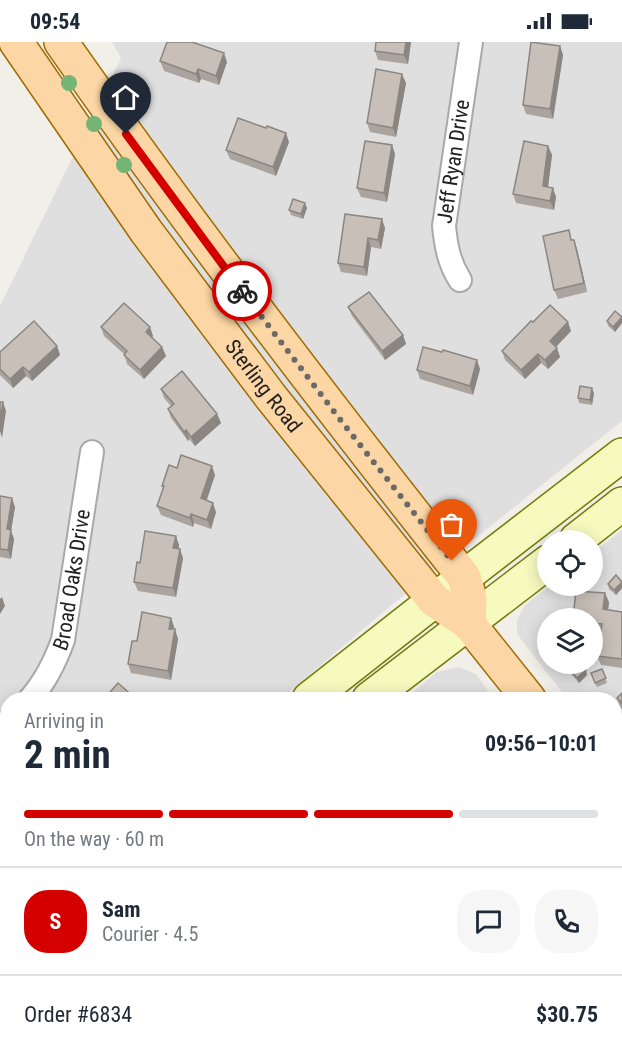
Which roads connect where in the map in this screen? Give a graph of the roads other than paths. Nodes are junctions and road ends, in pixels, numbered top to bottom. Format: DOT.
graph roads {
  1 [pos="16,42"];
  2 [pos="61,42"];
  3 [pos="471,42"];
  4 [pos="460,280"];
  5 [pos="92,452"];
  6 [pos="622,455"];
  7 [pos="622,504"];
  8 [pos="589,530"];
  9 [pos="537,571"];
  10 [pos="464,577"];
  11 [pos="434,600"];
  12 [pos="469,624"];
  13 [pos="36,692"];
  14 [pos="318,692"];
  15 [pos="378,692"];
  16 [pos="523,692"];
  1 -- 11 [label="main road, Sterling Road"];
  2 -- 10 [label="main road, Sterling Road"];
  3 -- 4 [label="street, Jeff Ryan Drive"];
  5 -- 13 [label="street, Broad Oaks Drive"];
  6 -- 10 [label="main road"];
  7 -- 8 [label="main road"];
  9 -- 12 [label="main road"];
  10 -- 11 [label="main road"];
  10 -- 12 [label="main road, Sterling Road"];
  11 -- 12 [label="main road, Sterling Road"];
  11 -- 14 [label="main road"];
  12 -- 15 [label="main road"];
  12 -- 16 [label="main road, Sterling Road"];
}
